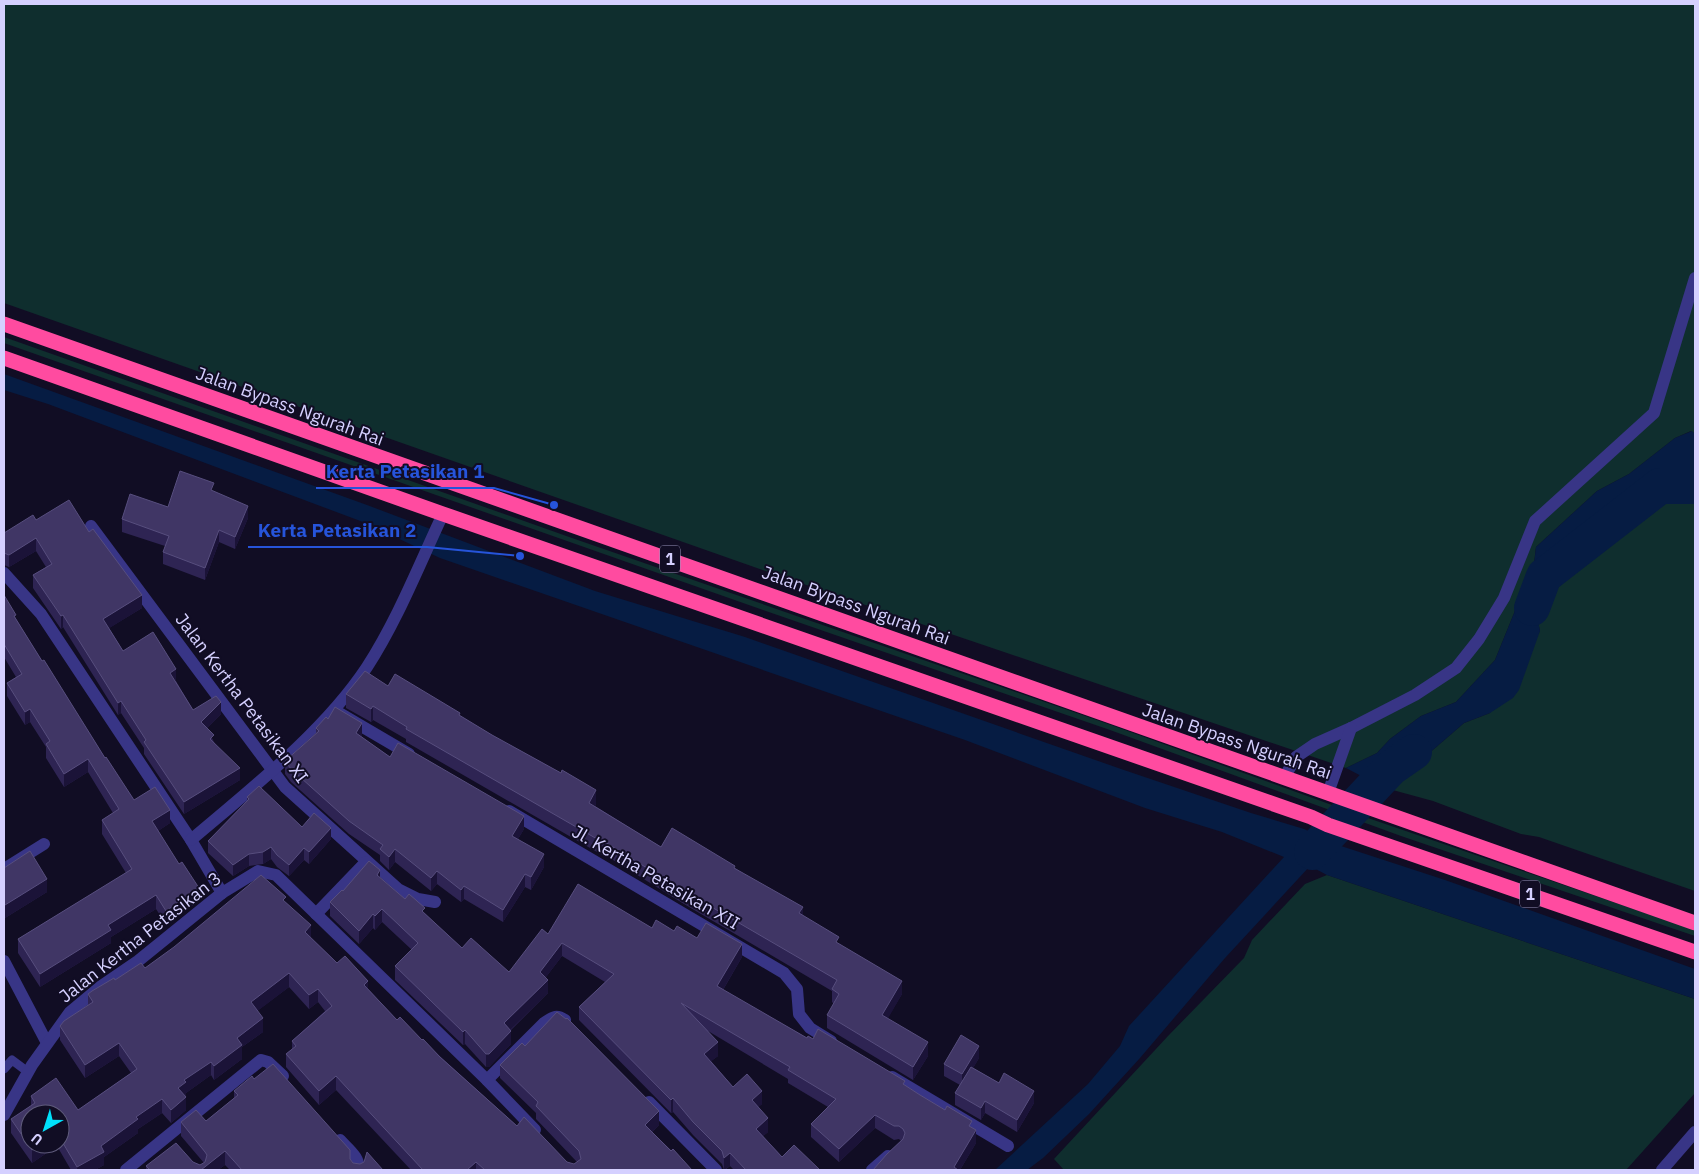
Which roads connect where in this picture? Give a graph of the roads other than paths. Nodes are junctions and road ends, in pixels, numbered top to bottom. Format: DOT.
graph roads {
  1 [pos="1695,278"];
  2 [pos="4,324"];
  3 [pos="4,358"];
  4 [pos="440,520"];
  5 [pos="91,526"];
  6 [pos="4,573"];
  7 [pos="334,710"];
  8 [pos="1351,728"];
  9 [pos="423,762"];
  10 [pos="272,770"];
  11 [pos="1284,778"];
  12 [pos="1332,795"];
  13 [pos="500,807"];
  14 [pos="191,840"];
  15 [pos="44,844"];
  16 [pos="366,862"];
  17 [pos="4,870"];
  18 [pos="222,893"];
  19 [pos="434,902"];
  20 [pos="316,914"];
  21 [pos="1695,923"];
  22 [pos="1695,952"];
  23 [pos="4,961"];
  24 [pos="574,1028"];
  25 [pos="47,1043"];
  26 [pos="842,1047"];
  27 [pos="4,1069"];
  28 [pos="28,1072"];
  29 [pos="884,1072"];
  30 [pos="487,1080"];
  31 [pos="294,1088"];
  32 [pos="642,1096"];
  33 [pos="5,1107"];
  34 [pos="332,1130"];
  35 [pos="1695,1132"];
  36 [pos="546,1142"];
  37 [pos="1008,1146"];
  38 [pos="897,1147"];
  39 [pos="126,1170"];
  40 [pos="358,1170"];
  41 [pos="716,1170"];
  42 [pos="872,1170"];
  43 [pos="1662,1170"];
  1 -- 8 [label="street"];
  2 -- 11 [label="highway, Jalan Bypass Ngurah Rai / 1"];
  3 -- 4 [label="highway, 1"];
  4 -- 7 [label="street"];
  4 -- 22 [label="highway, 1"];
  5 -- 10 [label="street, Jalan Kertha Petasikan XI"];
  6 -- 14 [label="street"];
  7 -- 9 [label="street"];
  7 -- 10 [label="street"];
  8 -- 11 [label="street"];
  8 -- 12 [label="street"];
  10 -- 14 [label="street"];
  10 -- 16 [label="street, Jalan Kertha Petasikan XI"];
  11 -- 12 [label="highway, Jalan Bypass Ngurah Rai / 1"];
  12 -- 21 [label="highway, Jalan Bypass Ngurah Rai / 1"];
  13 -- 26 [label="street, Jl. Kertha Petasikan XII"];
  14 -- 18 [label="street"];
  15 -- 17 [label="street"];
  16 -- 19 [label="street, Jalan Kertha Petasikan XI"];
  16 -- 20 [label="street"];
  18 -- 20 [label="street, Jalan Kertha Petasikan 3"];
  18 -- 25 [label="street, Jalan Kertha Petasikan 3"];
  20 -- 30 [label="street"];
  23 -- 25 [label="street"];
  24 -- 30 [label="street"];
  25 -- 28 [label="street, Jalan Kertha Petasikan 3"];
  27 -- 28 [label="lane"];
  28 -- 33 [label="street, Jalan Kertha Petasikan 3"];
  29 -- 37 [label="street"];
  30 -- 36 [label="street"];
  31 -- 39 [label="street"];
  32 -- 41 [label="street"];
  34 -- 40 [label="street"];
  35 -- 43 [label="street"];
  38 -- 42 [label="street"];
}
